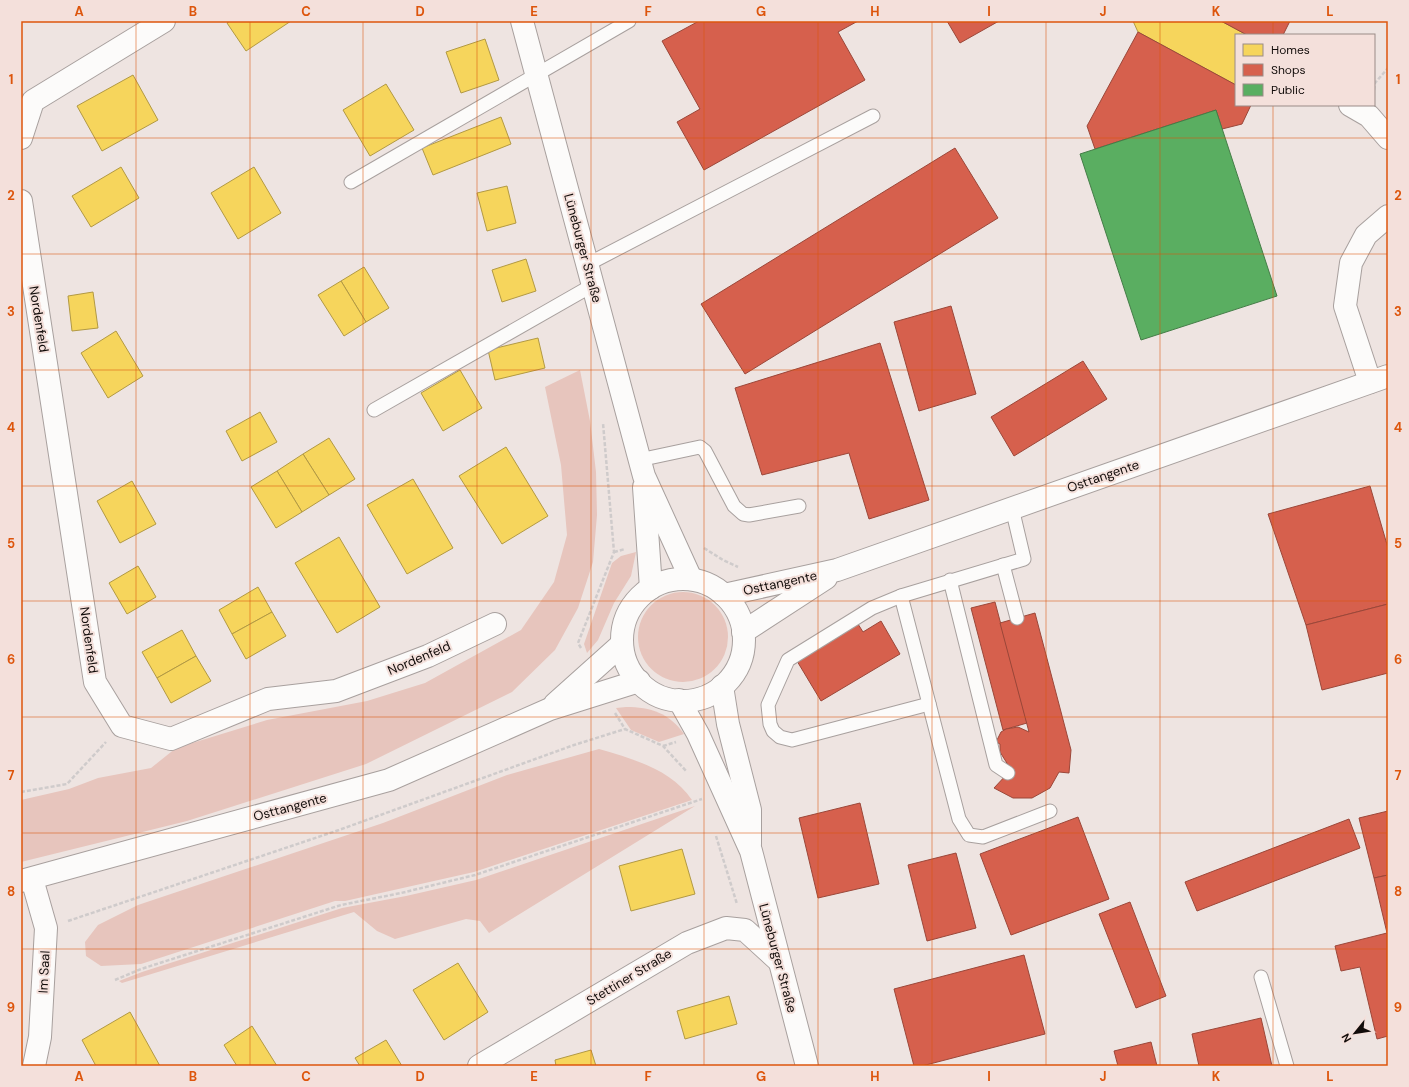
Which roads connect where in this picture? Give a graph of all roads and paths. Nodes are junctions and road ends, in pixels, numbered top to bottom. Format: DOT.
graph roads {
  1 [pos="164,21"];
  2 [pos="522,21"];
  3 [pos="629,21"];
  4 [pos="1388,68"];
  5 [pos="536,74"];
  6 [pos="1375,83"];
  7 [pos="1352,106"];
  8 [pos="873,116"];
  9 [pos="21,138"];
  10 [pos="1388,138"];
  11 [pos="351,182"];
  12 [pos="21,201"];
  13 [pos="1388,216"];
  14 [pos="588,264"];
  15 [pos="593,285"];
  16 [pos="1379,379"];
  17 [pos="374,410"];
  18 [pos="642,468"];
  19 [pos="799,506"];
  20 [pos="1012,508"];
  21 [pos="614,552"];
  22 [pos="1004,565"];
  23 [pos="837,570"];
  24 [pos="691,579"];
  25 [pos="950,580"];
  26 [pos="651,588"];
  27 [pos="724,595"];
  28 [pos="901,596"];
  29 [pos="1017,618"];
  30 [pos="495,624"];
  31 [pos="743,632"];
  32 [pos="622,644"];
  33 [pos="592,671"];
  34 [pos="639,681"];
  35 [pos="722,686"];
  36 [pos="604,692"];
  37 [pos="679,700"];
  38 [pos="929,704"];
  39 [pos="550,709"];
  40 [pos="122,726"];
  41 [pos="625,730"];
  42 [pos="1008,773"];
  43 [pos="692,777"];
  44 [pos="21,792"];
  45 [pos="700,793"];
  46 [pos="702,799"];
  47 [pos="705,806"];
  48 [pos="1050,811"];
  49 [pos="715,833"];
  50 [pos="750,851"];
  51 [pos="26,880"];
  52 [pos="46,928"];
  53 [pos="745,930"];
  54 [pos="779,961"];
  55 [pos="1261,977"];
  56 [pos="115,980"];
  57 [pos="34,1066"];
  58 [pos="479,1066"];
  59 [pos="807,1066"];
  60 [pos="1287,1066"];
  1 -- 9 [label="main road"];
  2 -- 5 [label="main road, Lüneburger Straße"];
  3 -- 5 [label="lane"];
  4 -- 6 [label="path"];
  5 -- 11 [label="lane"];
  5 -- 14 [label="main road, Lüneburger Straße"];
  7 -- 10 [label="main road"];
  8 -- 14 [label="lane"];
  12 -- 40 [label="main road, Nordenfeld"];
  13 -- 16 [label="main road, Osttangente"];
  14 -- 15 [label="main road, Lüneburger Straße"];
  15 -- 17 [label="lane"];
  15 -- 18 [label="main road, Lüneburger Straße"];
  16 -- 20 [label="main road, Osttangente"];
  18 -- 19 [label="lane"];
  18 -- 24 [label="main road, Lüneburger Straße"];
  18 -- 26 [label="main road, Lüneburger Straße"];
  20 -- 22 [label="lane"];
  20 -- 23 [label="main road, Osttangente"];
  21 -- 33 [label="path"];
  22 -- 25 [label="lane"];
  22 -- 29 [label="lane"];
  23 -- 27 [label="main road, Osttangente"];
  23 -- 31 [label="main road, Osttangente"];
  24 -- 26 [label="main road"];
  24 -- 27 [label="main road"];
  25 -- 28 [label="lane"];
  25 -- 42 [label="lane"];
  26 -- 32 [label="main road"];
  27 -- 31 [label="main road"];
  28 -- 38 [label="lane"];
  28 -- 38 [label="lane"];
  30 -- 40 [label="main road, Nordenfeld"];
  31 -- 35 [label="main road"];
  32 -- 33 [label="main road, Osttangente"];
  32 -- 34 [label="main road"];
  33 -- 39 [label="main road, Osttangente"];
  34 -- 36 [label="main road, Osttangente"];
  34 -- 37 [label="main road"];
  35 -- 37 [label="main road"];
  35 -- 50 [label="main road, Lüneburger Straße"];
  36 -- 39 [label="main road, Osttangente"];
  36 -- 41 [label="path"];
  37 -- 50 [label="main road, Lüneburger Straße"];
  38 -- 48 [label="lane"];
  39 -- 51 [label="main road, Osttangente"];
  40 -- 44 [label="path"];
  41 -- 43 [label="path"];
  41 -- 52 [label="path"];
  45 -- 46 [label="path"];
  46 -- 47 [label="path"];
  46 -- 56 [label="path"];
  49 -- 53 [label="path"];
  50 -- 54 [label="main road, Lüneburger Straße"];
  51 -- 52 [label="main road, Im Saal"];
  52 -- 57 [label="main road, Im Saal"];
  53 -- 54 [label="main road"];
  53 -- 58 [label="main road, Stettiner Straße"];
  54 -- 59 [label="main road, Lüneburger Straße"];
  55 -- 60 [label="lane"];
}
